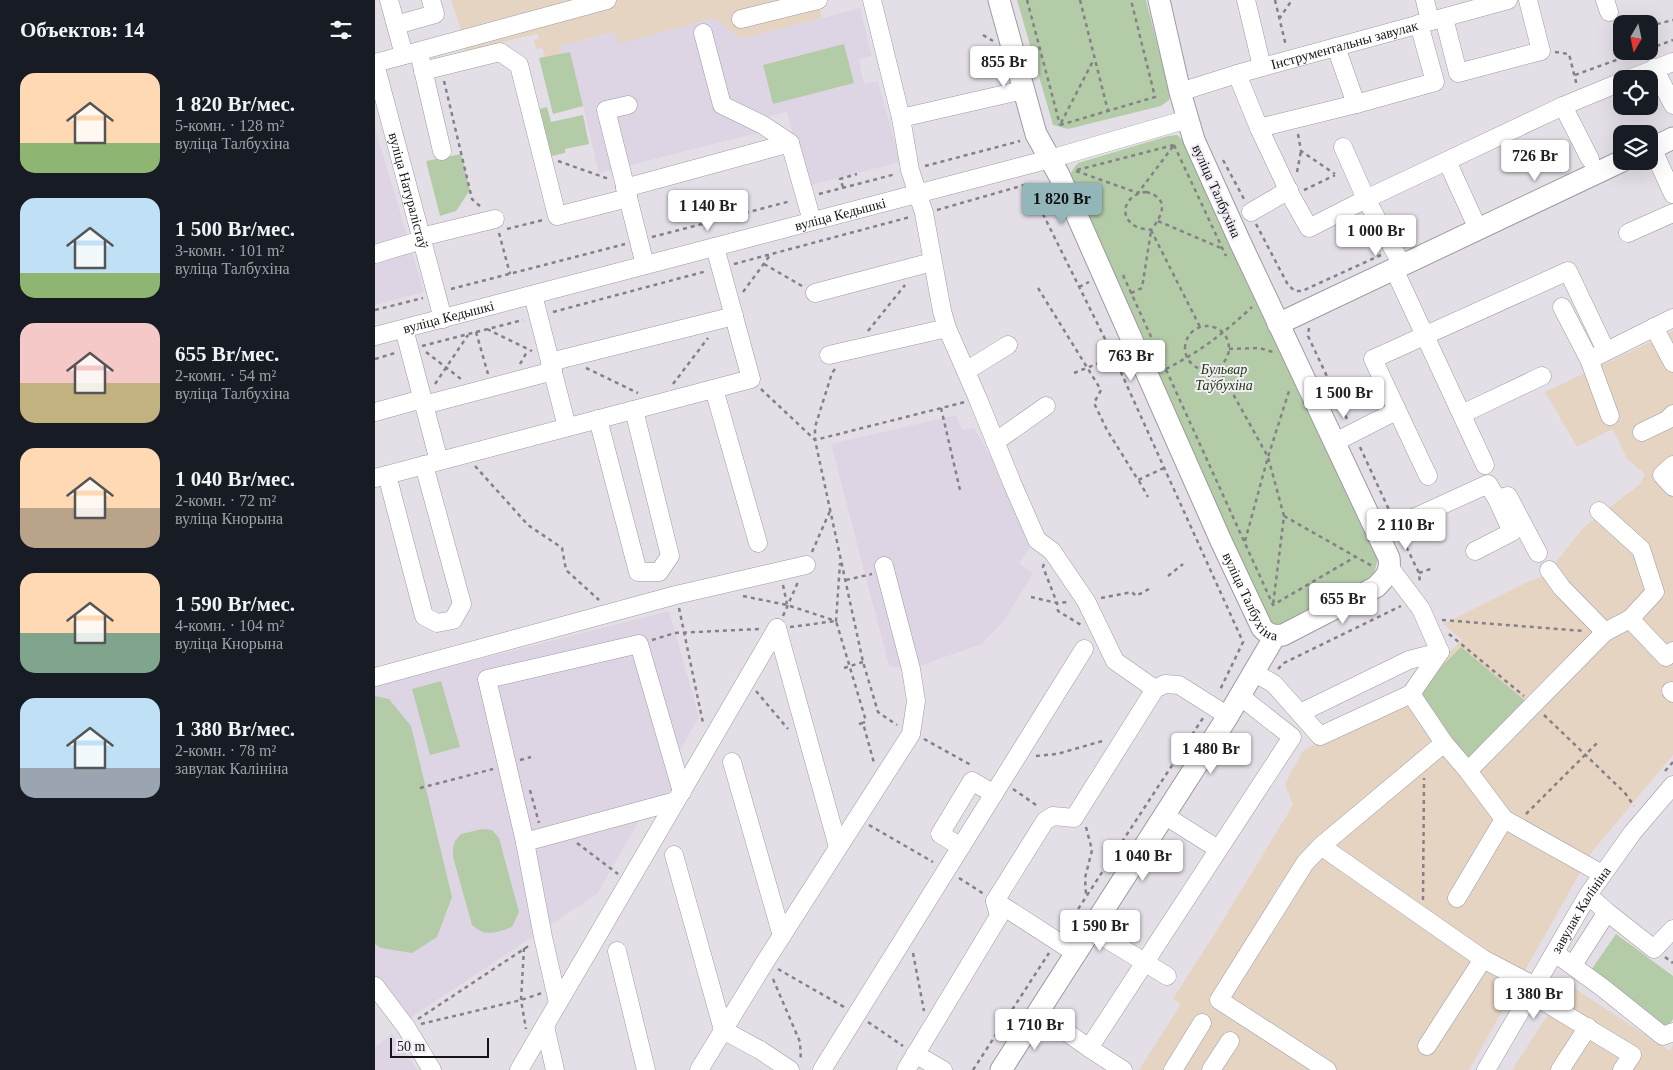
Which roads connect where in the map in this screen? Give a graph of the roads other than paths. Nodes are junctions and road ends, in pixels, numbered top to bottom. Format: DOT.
graph roads {
  1 [pos="389,0"];
  2 [pos="431,0"];
  3 [pos="607,0"];
  4 [pos="818,0"];
  5 [pos="873,0"];
  6 [pos="999,0"];
  7 [pos="1159,0"];
  8 [pos="1246,0"];
  9 [pos="1425,0"];
  10 [pos="1508,0"];
  11 [pos="1528,0"];
  12 [pos="1480,4"];
  13 [pos="741,19"];
  14 [pos="1431,21"];
  15 [pos="395,25"];
  16 [pos="703,33"];
  17 [pos="1337,47"];
  18 [pos="411,53"];
  19 [pos="1673,62"];
  20 [pos="375,63"];
  21 [pos="1262,68"];
  22 [pos="1654,68"];
  23 [pos="1649,70"];
  24 [pos="424,73"];
  25 [pos="1237,74"];
  26 [pos="1613,85"];
  27 [pos="1023,90"];
  28 [pos="1180,92"];
  29 [pos="1356,104"];
  30 [pos="628,105"];
  31 [pos="1673,105"];
  32 [pos="1563,106"];
  33 [pos="901,118"];
  34 [pos="1188,119"];
  35 [pos="1259,128"];
  36 [pos="1673,138"];
  37 [pos="790,143"];
  38 [pos="1658,146"];
  39 [pos="1343,147"];
  40 [pos="442,152"];
  41 [pos="1050,159"];
  42 [pos="1590,159"];
  43 [pos="1447,160"];
  44 [pos="1658,163"];
  45 [pos="1613,165"];
  46 [pos="626,190"];
  47 [pos="1290,193"];
  48 [pos="917,194"];
  49 [pos="1673,194"];
  50 [pos="1366,199"];
  51 [pos="1251,212"];
  52 [pos="1673,213"];
  53 [pos="495,219"];
  54 [pos="812,221"];
  55 [pos="1478,229"];
  56 [pos="1628,233"];
  57 [pos="421,239"];
  58 [pos="715,247"];
  59 [pos="375,254"];
  60 [pos="927,264"];
  61 [pos="645,265"];
  62 [pos="1398,267"];
  63 [pos="815,293"];
  64 [pos="533,295"];
  65 [pos="1562,307"];
  66 [pos="734,316"];
  67 [pos="1673,318"];
  68 [pos="443,319"];
  69 [pos="1278,324"];
  70 [pos="1654,327"];
  71 [pos="947,328"];
  72 [pos="404,329"];
  73 [pos="375,336"];
  74 [pos="1425,336"];
  75 [pos="1008,345"];
  76 [pos="1606,351"];
  77 [pos="829,356"];
  78 [pos="1589,359"];
  79 [pos="1673,363"];
  80 [pos="556,364"];
  81 [pos="966,371"];
  82 [pos="1542,376"];
  83 [pos="714,388"];
  84 [pos="423,402"];
  85 [pos="1045,406"];
  86 [pos="634,410"];
  87 [pos="375,412"];
  88 [pos="1396,412"];
  89 [pos="1461,414"];
  90 [pos="1673,414"];
  91 [pos="1610,416"];
  92 [pos="598,419"];
  93 [pos="567,427"];
  94 [pos="1642,432"];
  95 [pos="995,442"];
  96 [pos="1335,442"];
  97 [pos="431,463"];
  98 [pos="1485,465"];
  99 [pos="1673,465"];
  100 [pos="1428,476"];
  101 [pos="381,477"];
  102 [pos="1673,487"];
  103 [pos="1497,499"];
  104 [pos="1599,511"];
  105 [pos="1377,531"];
  106 [pos="758,543"];
  107 [pos="1475,551"];
  108 [pos="1538,553"];
  109 [pos="805,565"];
  110 [pos="1383,568"];
  111 [pos="885,569"];
  112 [pos="1549,570"];
  113 [pos="1630,619"];
  114 [pos="1605,632"];
  115 [pos="1275,636"];
  116 [pos="1084,649"];
  117 [pos="1673,651"];
  118 [pos="1440,652"];
  119 [pos="1253,672"];
  120 [pos="375,677"];
  121 [pos="1155,689"];
  122 [pos="1411,694"];
  123 [pos="1240,696"];
  124 [pos="1220,710"];
  125 [pos="1300,713"];
  126 [pos="1445,743"];
  127 [pos="732,762"];
  128 [pos="1468,771"];
  129 [pos="1673,785"];
  130 [pos="998,788"];
  131 [pos="679,796"];
  132 [pos="1164,815"];
  133 [pos="1509,822"];
  134 [pos="525,842"];
  135 [pos="961,846"];
  136 [pos="1321,846"];
  137 [pos="838,847"];
  138 [pos="1218,849"];
  139 [pos="674,855"];
  140 [pos="1602,874"];
  141 [pos="1589,894"];
  142 [pos="1457,898"];
  143 [pos="995,901"];
  144 [pos="1607,912"];
  145 [pos="1673,929"];
  146 [pos="1092,930"];
  147 [pos="782,936"];
  148 [pos="617,951"];
  149 [pos="1555,953"];
  150 [pos="1077,954"];
  151 [pos="1483,959"];
  152 [pos="1145,962"];
  153 [pos="1573,966"];
  154 [pos="1167,976"];
  155 [pos="375,986"];
  156 [pos="1533,990"];
  157 [pos="557,996"];
  158 [pos="1038,1012"];
  159 [pos="1202,1023"];
  160 [pos="545,1026"];
  161 [pos="1588,1027"];
  162 [pos="723,1030"];
  163 [pos="1673,1032"];
  164 [pos="1230,1041"];
  165 [pos="1427,1046"];
  166 [pos="1089,1048"];
  167 [pos="915,1054"];
  168 [pos="796,1068"];
  169 [pos="432,1070"];
  170 [pos="519,1070"];
  171 [pos="555,1070"];
  172 [pos="646,1070"];
  173 [pos="699,1070"];
  174 [pos="822,1070"];
  175 [pos="905,1070"];
  176 [pos="943,1070"];
  177 [pos="1001,1070"];
  178 [pos="1123,1070"];
  179 [pos="1173,1070"];
  180 [pos="1211,1070"];
  181 [pos="1327,1070"];
  182 [pos="1485,1070"];
  183 [pos="1560,1070"];
  184 [pos="1622,1070"];
  1 -- 15 [label="street"];
  2 -- 15 [label="street"];
  3 -- 18 [label="street"];
  4 -- 13 [label="street"];
  5 -- 33 [label="street"];
  6 -- 27 [label="main road, вуліца Талбухіна"];
  7 -- 28 [label="main road, вуліца Талбухіна"];
  8 -- 21 [label="street"];
  9 -- 14 [label="street"];
  10 -- 12 [label="street, Інструментальны завулак"];
  11 -- 14 [label="street"];
  12 -- 14 [label="street, Інструментальны завулак"];
  14 -- 17 [label="street, Інструментальны завулак"];
  14 -- 29 [label="street"];
  15 -- 18 [label="street"];
  16 -- 37 [label="street"];
  17 -- 21 [label="street, Інструментальны завулак"];
  17 -- 29 [label="street"];
  18 -- 20 [label="street"];
  18 -- 24 [label="street"];
  19 -- 22 [label="street"];
  20 -- 57 [label="street, вуліца Натуралістаў"];
  21 -- 25 [label="street, Інструментальны завулак"];
  22 -- 23 [label="street"];
  22 -- 31 [label="street"];
  24 -- 40 [label="street"];
  24 -- 46 [label="street"];
  25 -- 28 [label="street, Інструментальны завулак"];
  25 -- 35 [label="street"];
  26 -- 32 [label="street"];
  27 -- 33 [label="street"];
  27 -- 41 [label="main road, вуліца Талбухіна"];
  28 -- 34 [label="main road, вуліца Талбухіна"];
  29 -- 35 [label="street"];
  30 -- 46 [label="street"];
  32 -- 42 [label="street"];
  32 -- 43 [label="street"];
  33 -- 48 [label="street"];
  34 -- 41 [label="street, вуліца Кедышкі"];
  34 -- 69 [label="main road, вуліца Талбухіна"];
  35 -- 47 [label="street"];
  36 -- 38 [label="main road"];
  37 -- 46 [label="street"];
  37 -- 54 [label="street"];
  39 -- 50 [label="street"];
  41 -- 48 [label="street, вуліца Кедышкі"];
  41 -- 115 [label="main road, вуліца Талбухіна"];
  43 -- 50 [label="street"];
  43 -- 55 [label="street"];
  44 -- 49 [label="street"];
  45 -- 55 [label="main road"];
  46 -- 61 [label="street"];
  47 -- 50 [label="street"];
  47 -- 51 [label="street"];
  48 -- 54 [label="street, вуліца Кедышкі"];
  48 -- 60 [label="street"];
  50 -- 62 [label="street"];
  52 -- 56 [label="street"];
  53 -- 57 [label="street"];
  54 -- 58 [label="street, вуліца Кедышкі"];
  55 -- 62 [label="main road"];
  57 -- 59 [label="street"];
  57 -- 68 [label="street, вуліца Натуралістаў"];
  58 -- 61 [label="street, вуліца Кедышкі"];
  58 -- 66 [label="street"];
  60 -- 63 [label="street"];
  60 -- 71 [label="street"];
  61 -- 64 [label="street, вуліца Кедышкі"];
  62 -- 69 [label="main road"];
  62 -- 74 [label="street"];
  64 -- 68 [label="street, вуліца Кедышкі"];
  64 -- 80 [label="street"];
  65 -- 78 [label="street"];
  66 -- 80 [label="street"];
  66 -- 83 [label="street"];
  67 -- 70 [label="street"];
  68 -- 72 [label="street, вуліца Кедышкі"];
  69 -- 96 [label="main road, вуліца Талбухіна"];
  70 -- 76 [label="street"];
  70 -- 79 [label="street"];
  71 -- 77 [label="street"];
  71 -- 81 [label="street"];
  72 -- 73 [label="street, вуліца Кедышкі"];
  72 -- 84 [label="street"];
  74 -- 76 [label="street"];
  74 -- 88 [label="street"];
  74 -- 89 [label="street"];
  75 -- 81 [label="street"];
  76 -- 78 [label="street"];
  78 -- 91 [label="street"];
  80 -- 84 [label="street"];
  80 -- 93 [label="street"];
  81 -- 95 [label="street"];
  82 -- 89 [label="street"];
  83 -- 86 [label="street"];
  83 -- 106 [label="street"];
  84 -- 87 [label="street"];
  84 -- 97 [label="street"];
  85 -- 95 [label="street"];
  86 -- 92 [label="street"];
  86 -- 92 [label="street"];
  88 -- 96 [label="street"];
  88 -- 100 [label="street"];
  89 -- 98 [label="street"];
  90 -- 94 [label="street"];
  92 -- 93 [label="street"];
  93 -- 97 [label="street"];
  95 -- 121 [label="street"];
  96 -- 105 [label="main road, вуліца Талбухіна"];
  97 -- 101 [label="street"];
  97 -- 101 [label="street"];
  99 -- 102 [label="street"];
  103 -- 105 [label="street"];
  103 -- 107 [label="street"];
  103 -- 108 [label="street"];
  104 -- 113 [label="street"];
  105 -- 110 [label="main road, вуліца Талбухіна"];
  109 -- 120 [label="street"];
  110 -- 115 [label="main road, вуліца Талбухіна"];
  110 -- 118 [label="street"];
  111 -- 137 [label="street"];
  112 -- 114 [label="street"];
  113 -- 114 [label="street"];
  113 -- 117 [label="street"];
  114 -- 128 [label="street"];
  115 -- 119 [label="main road"];
  116 -- 130 [label="street"];
  118 -- 122 [label="street"];
  118 -- 125 [label="street"];
  119 -- 123 [label="main road"];
  119 -- 125 [label="street"];
  121 -- 124 [label="street"];
  121 -- 143 [label="street"];
  122 -- 125 [label="street"];
  122 -- 126 [label="street"];
  123 -- 124 [label="main road"];
  123 -- 138 [label="street"];
  124 -- 132 [label="main road"];
  126 -- 128 [label="street"];
  126 -- 136 [label="street"];
  127 -- 147 [label="street"];
  128 -- 133 [label="street"];
  129 -- 140 [label="street, завулак Калініна"];
  130 -- 135 [label="street"];
  130 -- 135 [label="street"];
  131 -- 134 [label="street"];
  131 -- 134 [label="street"];
  131 -- 137 [label="street"];
  131 -- 157 [label="street"];
  132 -- 138 [label="street"];
  132 -- 146 [label="main road"];
  133 -- 140 [label="street"];
  133 -- 142 [label="street"];
  134 -- 157 [label="street"];
  135 -- 174 [label="street"];
  136 -- 151 [label="street"];
  136 -- 181 [label="street"];
  137 -- 147 [label="street"];
  138 -- 152 [label="street"];
  139 -- 162 [label="street"];
  140 -- 141 [label="street, завулак Калініна"];
  141 -- 144 [label="street"];
  141 -- 149 [label="street, завулак Калініна"];
  143 -- 150 [label="street"];
  143 -- 167 [label="street"];
  144 -- 145 [label="street"];
  144 -- 153 [label="street"];
  146 -- 150 [label="main road"];
  146 -- 152 [label="street"];
  147 -- 162 [label="street"];
  148 -- 172 [label="street"];
  149 -- 153 [label="street"];
  149 -- 156 [label="street, завулак Калініна"];
  150 -- 158 [label="main road"];
  151 -- 156 [label="street"];
  151 -- 165 [label="street"];
  152 -- 154 [label="street"];
  152 -- 166 [label="street"];
  153 -- 163 [label="street"];
  155 -- 169 [label="street"];
  156 -- 161 [label="street"];
  156 -- 182 [label="street, завулак Калініна"];
  157 -- 160 [label="street"];
  158 -- 166 [label="street"];
  158 -- 177 [label="main road"];
  159 -- 179 [label="street"];
  160 -- 170 [label="street"];
  160 -- 171 [label="street"];
  161 -- 183 [label="street"];
  161 -- 184 [label="street"];
  162 -- 168 [label="street"];
  162 -- 173 [label="street"];
  164 -- 180 [label="street"];
  166 -- 178 [label="street"];
  167 -- 175 [label="street"];
  167 -- 176 [label="street"];
}
